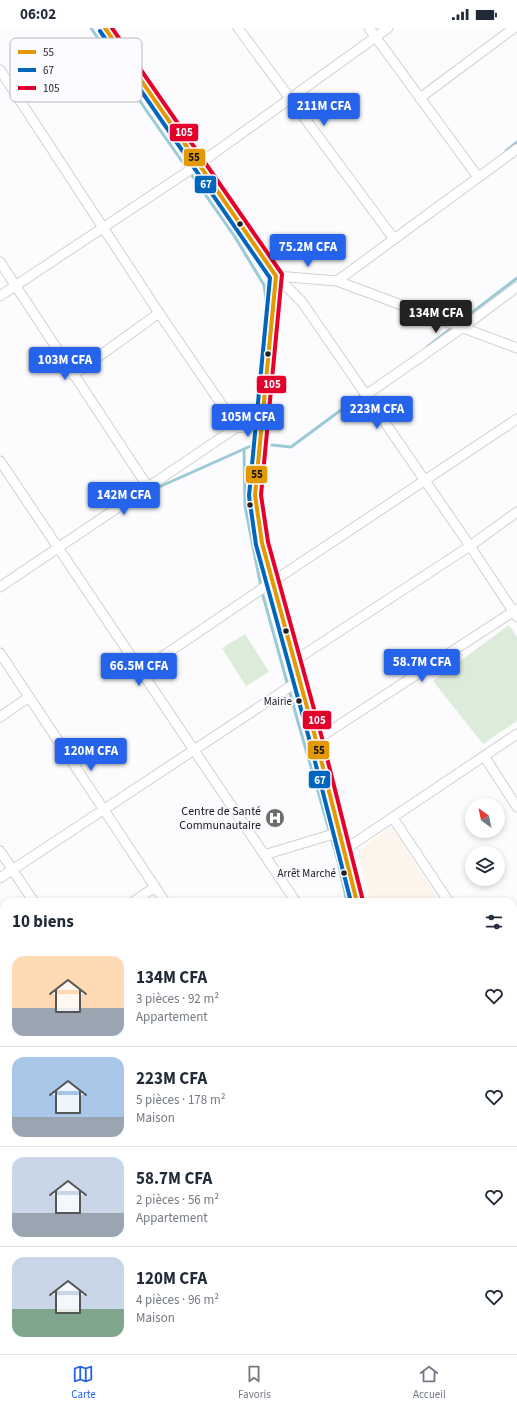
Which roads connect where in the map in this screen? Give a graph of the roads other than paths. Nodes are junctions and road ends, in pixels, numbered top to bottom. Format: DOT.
graph roads {
  1 [pos="104,28"];
  2 [pos="238,28"];
  3 [pos="369,28"];
  4 [pos="388,28"];
  5 [pos="514,28"];
  6 [pos="375,37"];
  7 [pos="111,38"];
  8 [pos="0,70"];
  9 [pos="142,82"];
  10 [pos="10,85"];
  11 [pos="420,98"];
  12 [pos="290,99"];
  13 [pos="21,102"];
  14 [pos="517,149"];
  15 [pos="199,164"];
  16 [pos="478,178"];
  17 [pos="103,228"];
  18 [pos="394,240"];
  19 [pos="0,262"];
  20 [pos="276,276"];
  21 [pos="338,281"];
  22 [pos="16,286"];
  23 [pos="517,287"];
  24 [pos="0,296"];
  25 [pos="159,313"];
  26 [pos="462,328"];
  27 [pos="517,348"];
  28 [pos="73,375"];
  29 [pos="366,395"];
  30 [pos="517,419"];
  31 [pos="237,428"];
  32 [pos="260,428"];
  33 [pos="0,462"];
  34 [pos="425,481"];
  35 [pos="148,487"];
  36 [pos="517,512"];
  37 [pos="470,546"];
  38 [pos="58,548"];
  39 [pos="272,582"];
  40 [pos="0,587"];
  41 [pos="516,612"];
  42 [pos="0,653"];
  43 [pos="294,661"];
  44 [pos="141,671"];
  45 [pos="300,680"];
  46 [pos="29,697"];
  47 [pos="0,717"];
  48 [pos="517,734"];
  49 [pos="316,740"];
  50 [pos="194,750"];
  51 [pos="484,756"];
  52 [pos="517,807"];
  53 [pos="104,810"];
  54 [pos="393,818"];
  55 [pos="340,832"];
  56 [pos="344,850"];
  57 [pos="0,851"];
  58 [pos="264,855"];
  59 [pos="13,870"];
  60 [pos="0,878"];
  61 [pos="155,887"];
  62 [pos="31,898"];
  63 [pos="139,898"];
  64 [pos="162,898"];
  65 [pos="293,898"];
  66 [pos="356,898"];
  67 [pos="446,898"];
  1 -- 7 [label="street"];
  2 -- 12 [label="street"];
  3 -- 6 [label="street"];
  4 -- 6 [label="street"];
  5 -- 11 [label="street"];
  6 -- 11 [label="street"];
  6 -- 12 [label="street"];
  8 -- 10 [label="street"];
  9 -- 15 [label="street"];
  11 -- 16 [label="street"];
  12 -- 15 [label="street"];
  12 -- 18 [label="street"];
  13 -- 17 [label="street"];
  14 -- 16 [label="street"];
  15 -- 17 [label="street"];
  15 -- 20 [label="street"];
  16 -- 18 [label="street"];
  17 -- 22 [label="street"];
  17 -- 25 [label="street"];
  18 -- 21 [label="street"];
  19 -- 22 [label="street"];
  20 -- 21 [label="street"];
  20 -- 29 [label="street"];
  20 -- 32 [label="street"];
  21 -- 26 [label="street"];
  22 -- 24 [label="street"];
  22 -- 28 [label="street"];
  23 -- 26 [label="street"];
  25 -- 28 [label="street"];
  25 -- 31 [label="street"];
  26 -- 27 [label="street"];
  26 -- 29 [label="street"];
  28 -- 35 [label="street"];
  29 -- 34 [label="street"];
  30 -- 34 [label="street"];
  31 -- 32 [label="street"];
  31 -- 35 [label="street"];
  32 -- 39 [label="street"];
  33 -- 38 [label="street"];
  34 -- 37 [label="street"];
  34 -- 39 [label="street"];
  35 -- 38 [label="street"];
  36 -- 37 [label="street"];
  37 -- 41 [label="street"];
  37 -- 43 [label="street"];
  38 -- 40 [label="street"];
  38 -- 44 [label="street"];
  39 -- 43 [label="street"];
  39 -- 44 [label="street"];
  41 -- 49 [label="street"];
  42 -- 46 [label="street"];
  43 -- 45 [label="street"];
  44 -- 50 [label="street"];
  45 -- 49 [label="street"];
  45 -- 50 [label="street"];
  46 -- 47 [label="street"];
  46 -- 53 [label="street"];
  48 -- 51 [label="street"];
  49 -- 55 [label="street"];
  50 -- 53 [label="street"];
  50 -- 58 [label="street"];
  51 -- 52 [label="street"];
  51 -- 54 [label="street"];
  53 -- 59 [label="street"];
  53 -- 61 [label="street"];
  54 -- 56 [label="street"];
  54 -- 67 [label="street"];
  55 -- 56 [label="street"];
  55 -- 58 [label="street"];
  56 -- 66 [label="street"];
  57 -- 59 [label="street"];
  58 -- 65 [label="street"];
  59 -- 60 [label="street"];
  59 -- 62 [label="street"];
  61 -- 63 [label="street"];
  61 -- 64 [label="street"];
}
